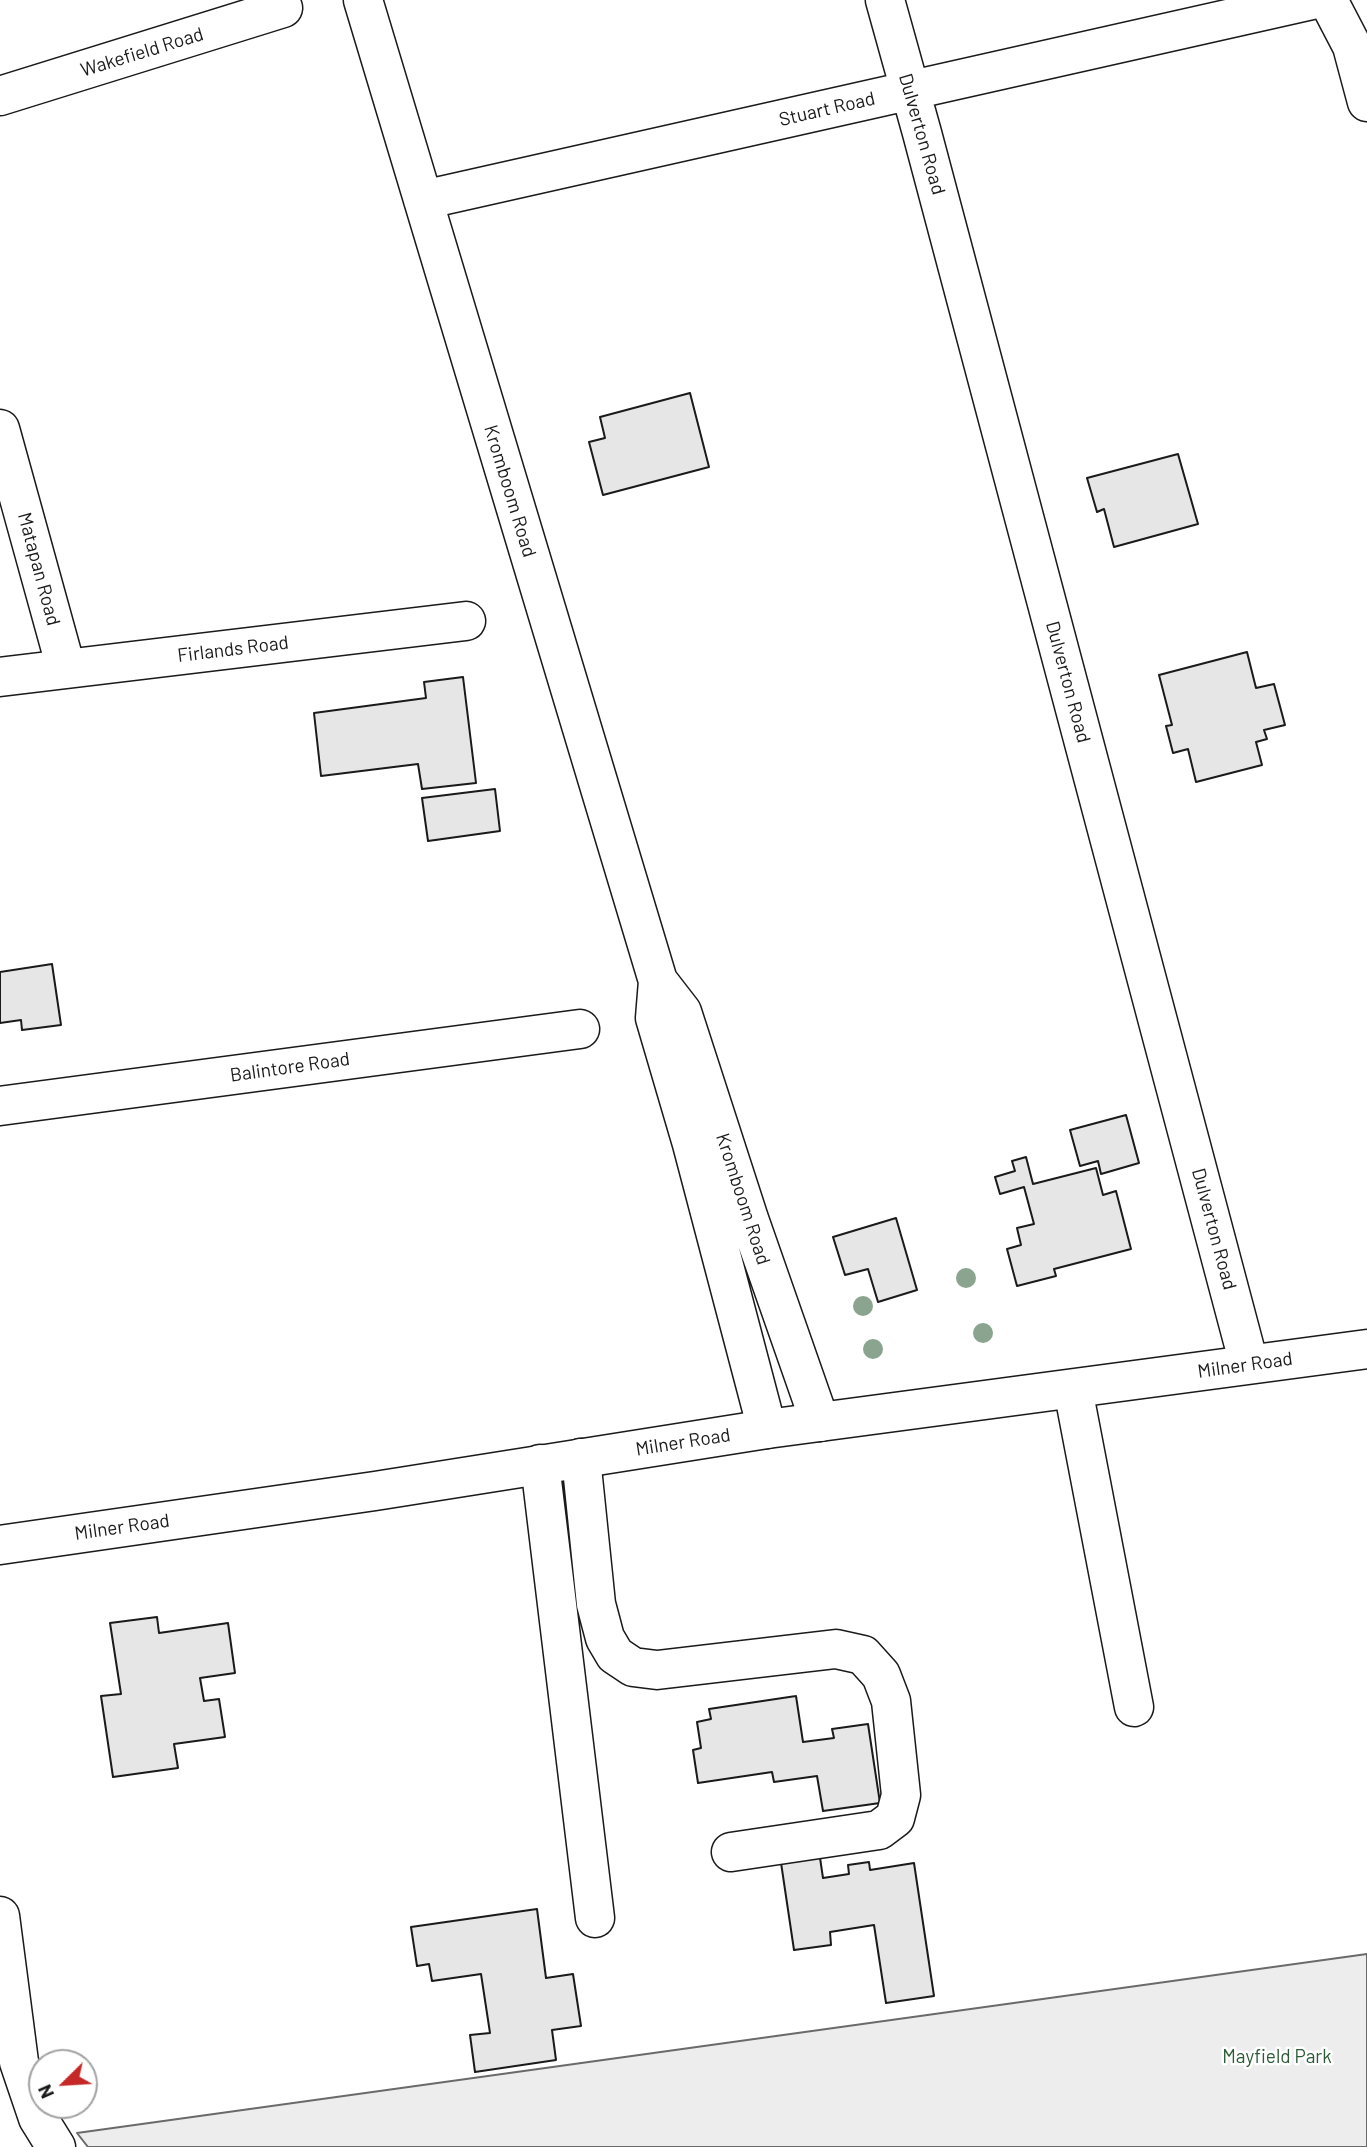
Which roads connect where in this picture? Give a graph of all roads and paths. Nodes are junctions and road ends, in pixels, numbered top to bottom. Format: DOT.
graph roads {
  1 [pos="363,0"];
  2 [pos="885,0"];
  3 [pos="1312,0"];
  4 [pos="1328,0"];
  5 [pos="283,8"];
  6 [pos="909,90"];
  7 [pos="0,96"];
  8 [pos="1367,102"];
  9 [pos="423,200"];
  10 [pos="0,429"];
  11 [pos="466,621"];
  12 [pos="66,668"];
  13 [pos="0,677"];
  14 [pos="658,981"];
  15 [pos="580,1029"];
  16 [pos="0,1106"];
  17 [pos="1367,1349"];
  18 [pos="1249,1364"];
  19 [pos="1073,1389"];
  20 [pos="820,1422"];
  21 [pos="767,1429"];
  22 [pos="581,1458"];
  23 [pos="540,1464"];
  24 [pos="0,1545"];
  25 [pos="1134,1707"];
  26 [pos="731,1852"];
  27 [pos="0,1916"];
  28 [pos="595,1918"];
  29 [pos="10,2064"];
  30 [pos="56,2147"];
  1 -- 9 [label="street, Kromboom Road"];
  2 -- 6 [label="street, Dulverton Road"];
  3 -- 6 [label="street, Stuart Road"];
  4 -- 8 [label="street"];
  5 -- 7 [label="street, Wakefield Road"];
  6 -- 9 [label="street, Stuart Road"];
  6 -- 18 [label="street, Dulverton Road"];
  9 -- 14 [label="street, Kromboom Road"];
  10 -- 12 [label="street, Matapan Road"];
  11 -- 12 [label="street, Firlands Road"];
  12 -- 13 [label="street, Firlands Road"];
  14 -- 20 [label="street, Kromboom Road"];
  14 -- 21 [label="street, Kromboom Road"];
  15 -- 16 [label="street, Balintore Road"];
  17 -- 18 [label="street, Milner Road"];
  18 -- 19 [label="street, Milner Road"];
  19 -- 20 [label="street, Milner Road"];
  19 -- 25 [label="street"];
  20 -- 21 [label="street, Milner Road"];
  21 -- 22 [label="street, Milner Road"];
  22 -- 23 [label="street, Milner Road"];
  22 -- 26 [label="street"];
  23 -- 24 [label="street, Milner Road"];
  23 -- 28 [label="street"];
  27 -- 29 [label="street"];
  29 -- 30 [label="street"];
}
